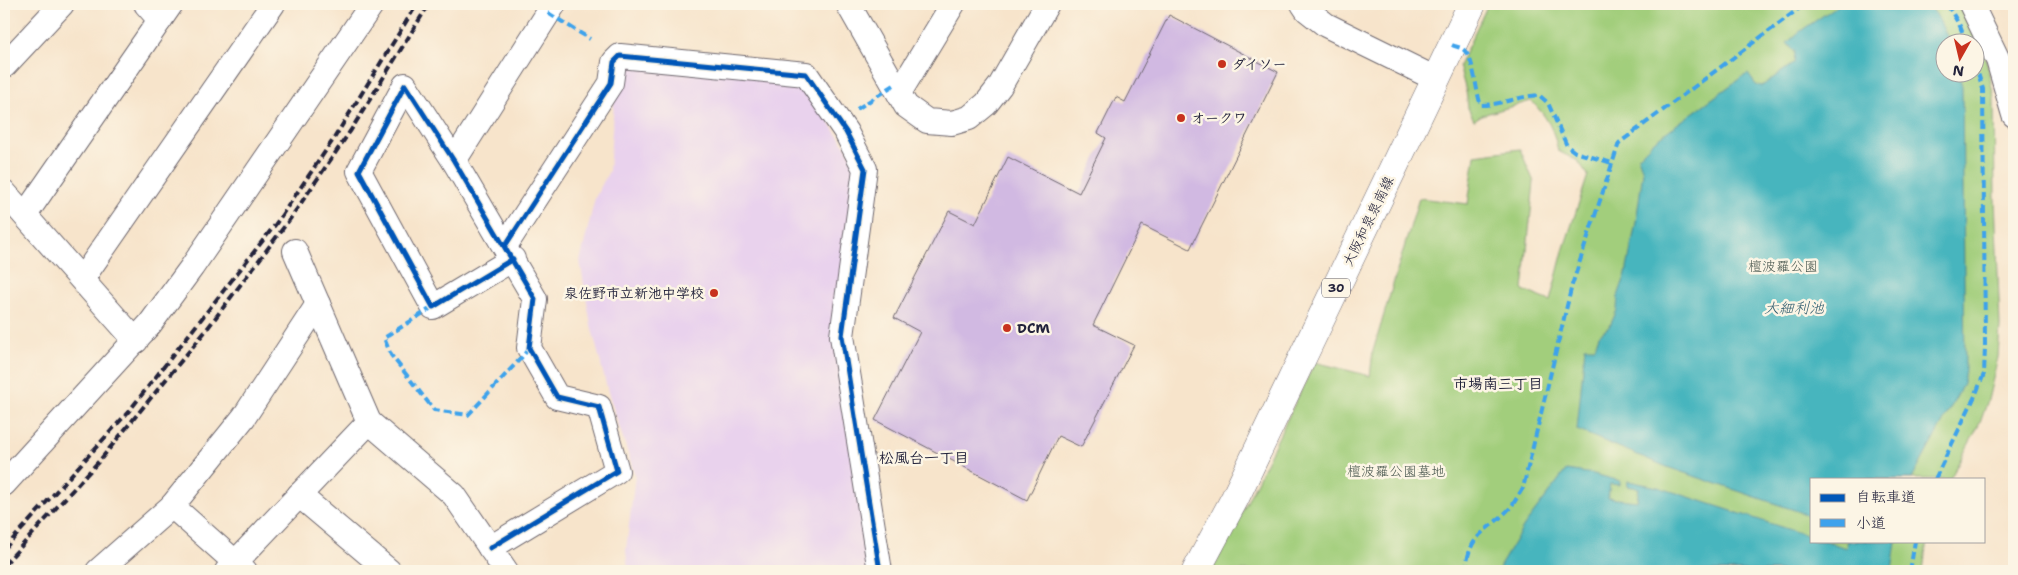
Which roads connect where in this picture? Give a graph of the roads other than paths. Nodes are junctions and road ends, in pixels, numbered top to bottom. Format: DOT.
graph roads {
  1 [pos="62,4"];
  2 [pos="273,4"];
  3 [pos="554,4"];
  4 [pos="953,4"];
  5 [pos="1047,4"];
  6 [pos="1303,4"];
  7 [pos="1472,4"];
  8 [pos="1971,4"];
  9 [pos="364,8"];
  10 [pos="856,8"];
  11 [pos="159,9"];
  12 [pos="4,66"];
  13 [pos="1436,79"];
  14 [pos="899,93"];
  15 [pos="2014,115"];
  16 [pos="454,161"];
  17 [pos="4,192"];
  18 [pos="26,216"];
  19 [pos="295,251"];
  20 [pos="509,253"];
  21 [pos="82,278"];
  22 [pos="318,304"];
  23 [pos="136,341"];
  24 [pos="369,422"];
  25 [pos="4,484"];
  26 [pos="300,495"];
  27 [pos="172,506"];
  28 [pos="490,548"];
  29 [pos="236,568"];
  30 [pos="98,571"];
  31 [pos="388,571"];
  32 [pos="506,571"];
  33 [pos="880,571"];
  34 [pos="1196,571"];
  1 -- 12 [label="street"];
  2 -- 21 [label="street"];
  3 -- 16 [label="street"];
  4 -- 14 [label="street"];
  5 -- 14 [label="street"];
  6 -- 13 [label="street"];
  7 -- 13 [label="main road, 大阪和泉泉南線 / 30"];
  8 -- 15 [label="street"];
  9 -- 23 [label="street"];
  10 -- 14 [label="street"];
  11 -- 18 [label="street"];
  13 -- 34 [label="main road, 大阪和泉泉南線 / 30"];
  16 -- 20 [label="street"];
  16 -- 20 [label="street"];
  17 -- 18 [label="street"];
  18 -- 21 [label="street"];
  19 -- 22 [label="street"];
  20 -- 28 [label="street"];
  20 -- 33 [label="street"];
  21 -- 23 [label="street"];
  22 -- 24 [label="street"];
  22 -- 27 [label="street"];
  23 -- 25 [label="street"];
  24 -- 26 [label="street"];
  24 -- 28 [label="street"];
  26 -- 29 [label="street"];
  26 -- 31 [label="street"];
  27 -- 29 [label="street"];
  27 -- 30 [label="street"];
  28 -- 32 [label="street"];
}
